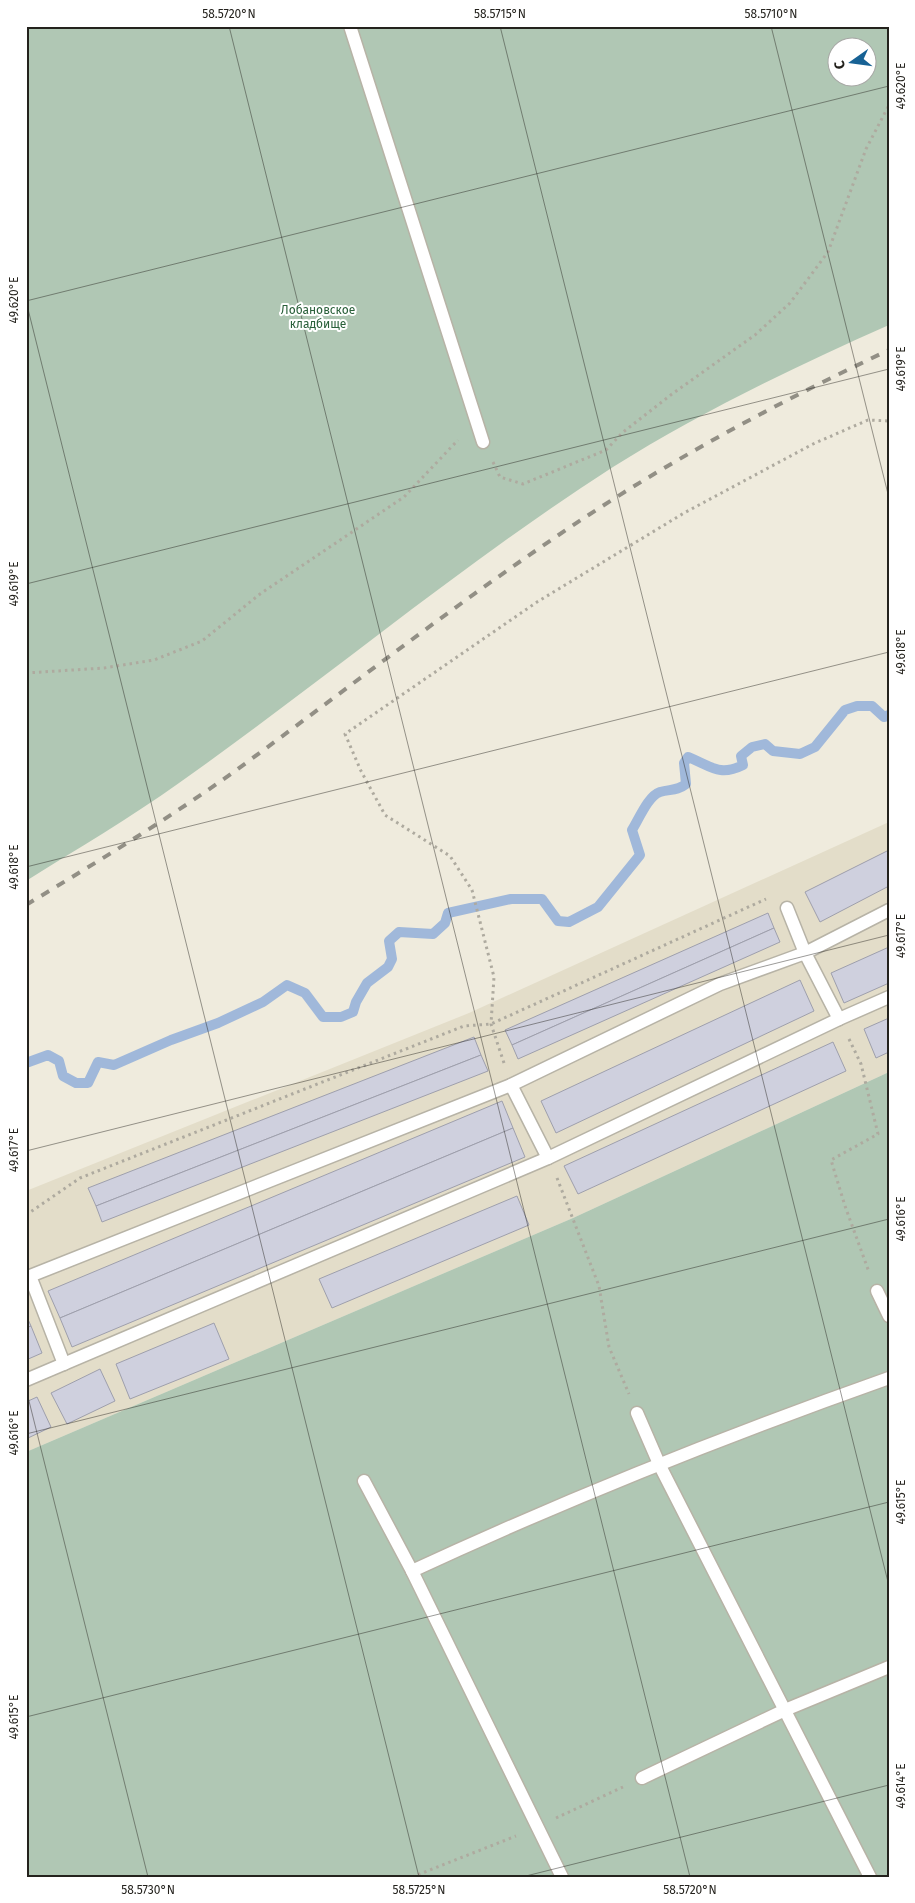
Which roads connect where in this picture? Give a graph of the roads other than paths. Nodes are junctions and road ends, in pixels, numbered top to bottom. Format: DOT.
graph roads {
  1 [pos="350,26"];
  2 [pos="483,442"];
  3 [pos="787,908"];
  4 [pos="889,910"];
  5 [pos="805,953"];
  6 [pos="889,997"];
  7 [pos="838,1019"];
  8 [pos="511,1084"];
  9 [pos="548,1158"];
  10 [pos="877,1291"];
  11 [pos="889,1316"];
  12 [pos="64,1364"];
  13 [pos="889,1378"];
  14 [pos="26,1380"];
  15 [pos="637,1413"];
  16 [pos="660,1466"];
  17 [pos="364,1481"];
  18 [pos="412,1571"];
  19 [pos="889,1667"];
  20 [pos="785,1710"];
  21 [pos="642,1778"];
  22 [pos="562,1877"];
  23 [pos="870,1877"];
  1 -- 2 [label="lane"];
  3 -- 5 [label="lane"];
  4 -- 5 [label="lane"];
  5 -- 7 [label="lane"];
  5 -- 8 [label="lane"];
  6 -- 7 [label="lane"];
  7 -- 9 [label="lane"];
  8 -- 9 [label="lane"];
  8 -- 12 [label="lane"];
  9 -- 12 [label="lane"];
  10 -- 11 [label="lane"];
  12 -- 14 [label="lane"];
  13 -- 16 [label="lane"];
  15 -- 16 [label="lane"];
  16 -- 18 [label="lane"];
  16 -- 20 [label="lane"];
  17 -- 18 [label="lane"];
  18 -- 22 [label="lane"];
  19 -- 20 [label="lane"];
  20 -- 21 [label="lane"];
  20 -- 23 [label="lane"];
}
